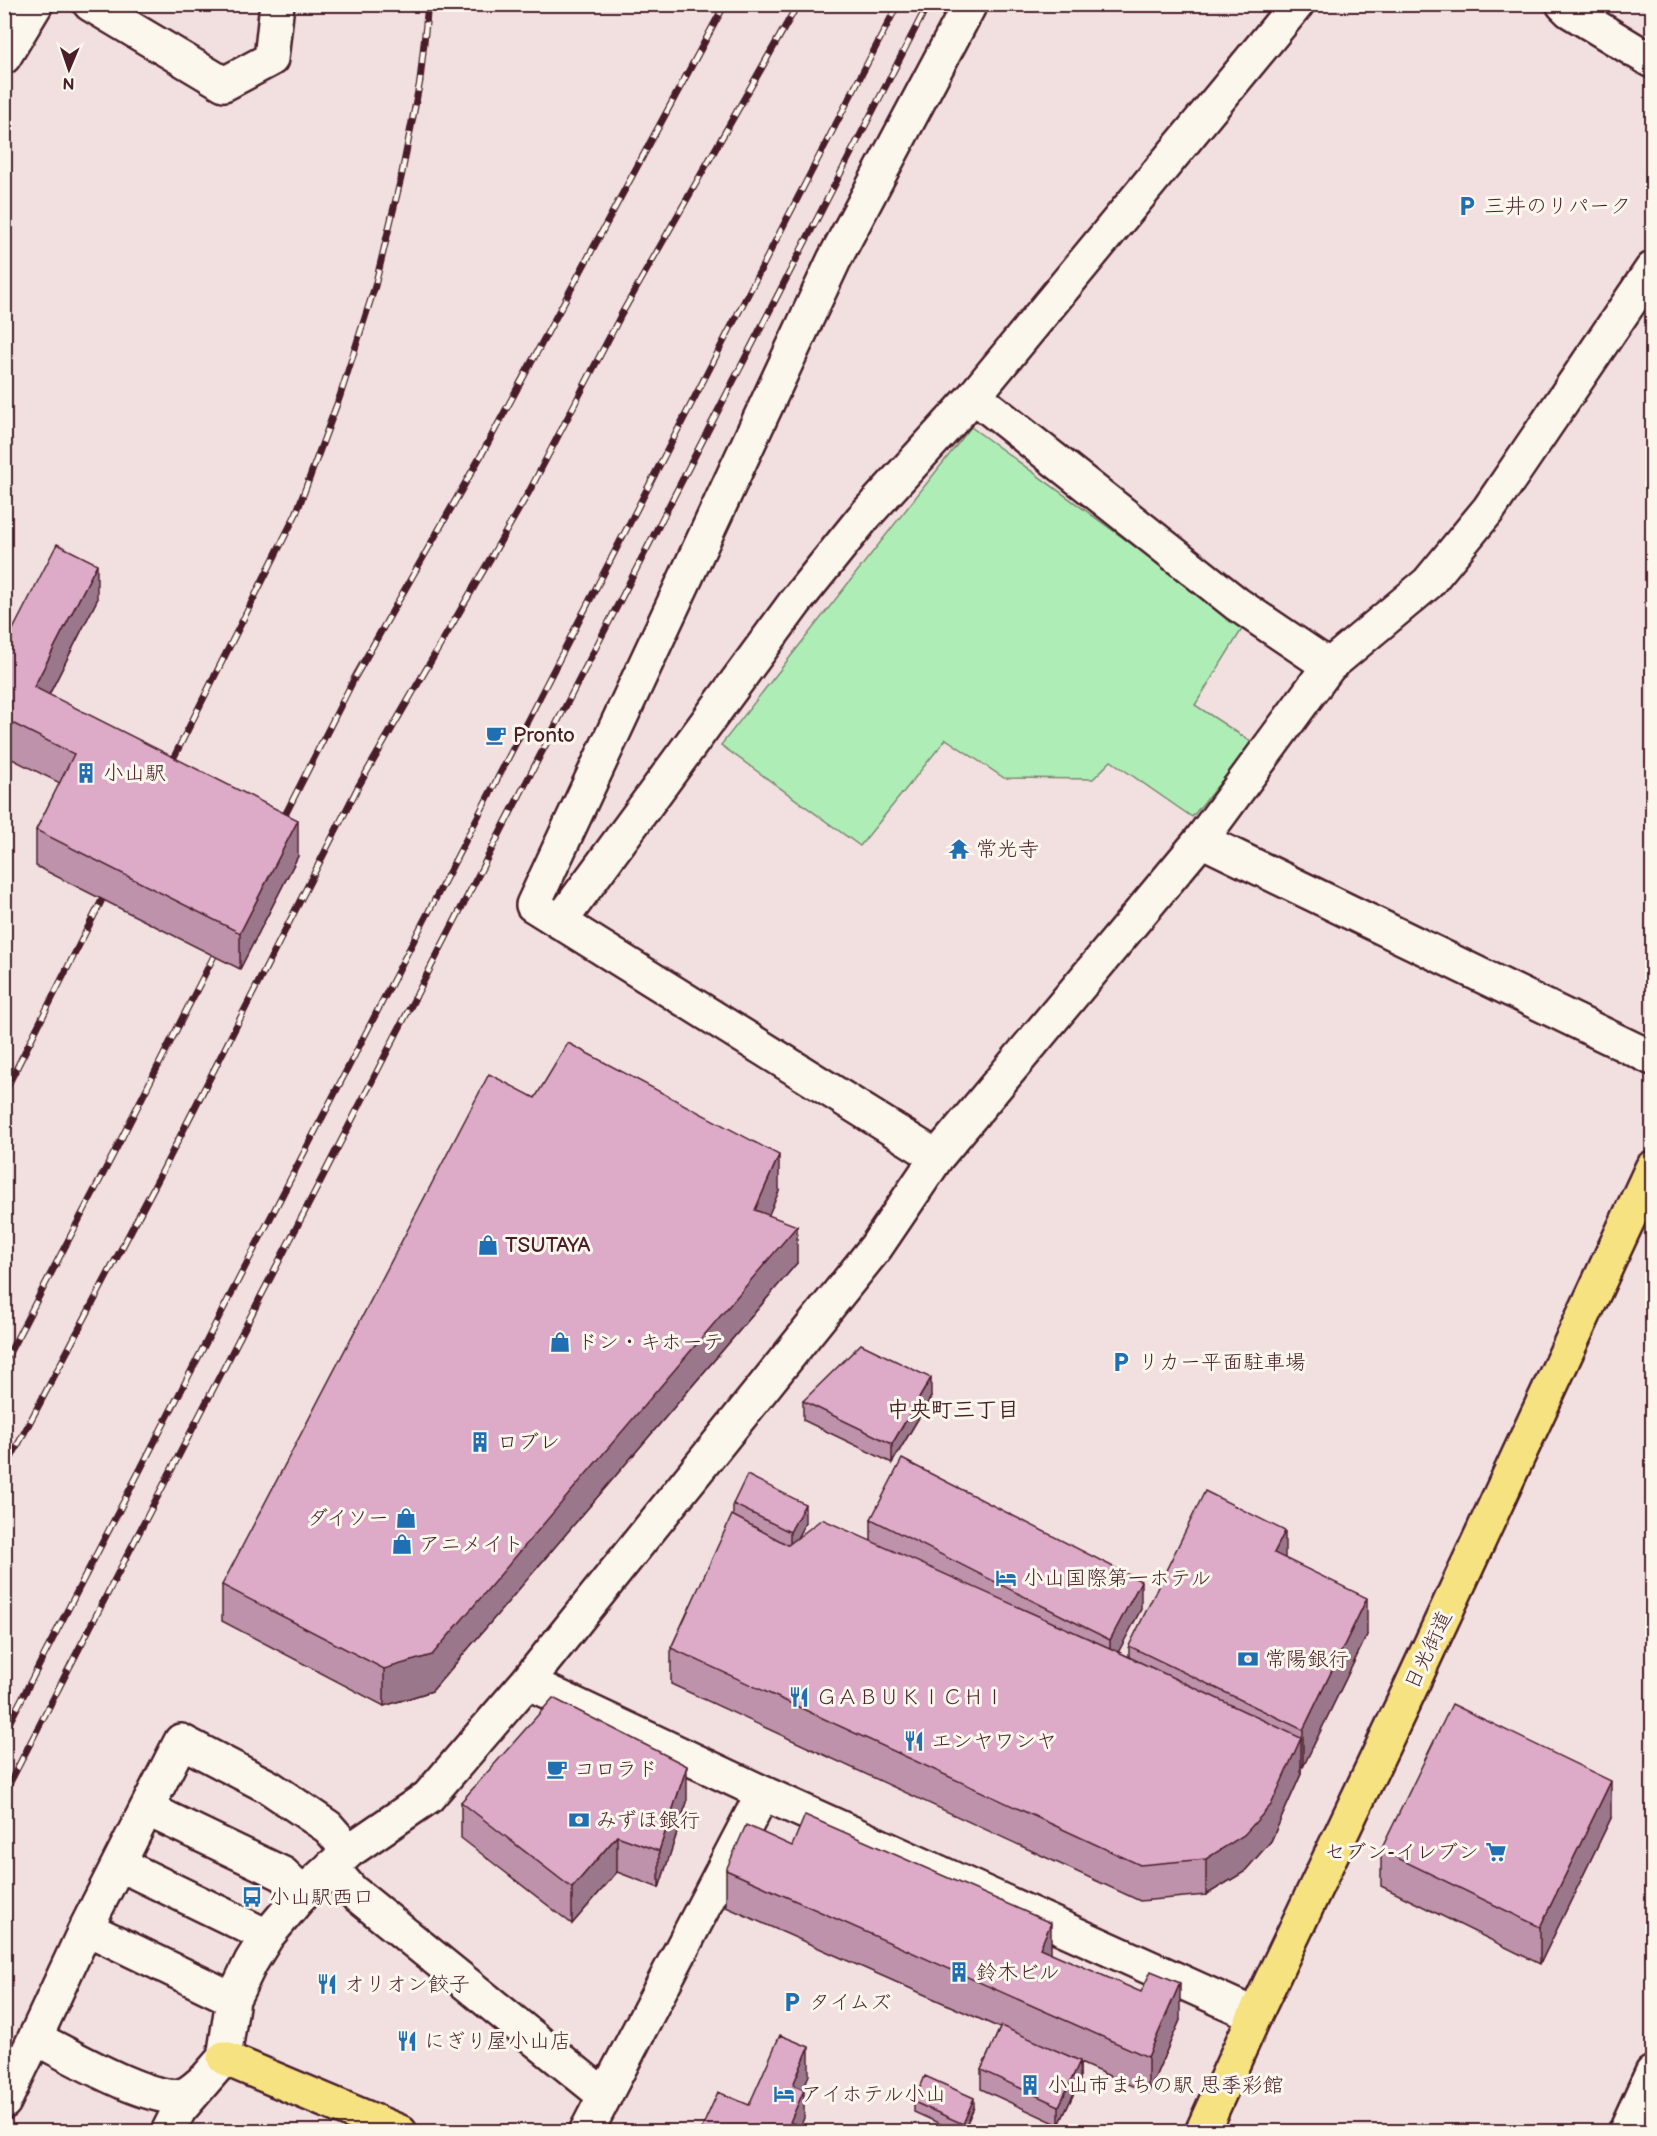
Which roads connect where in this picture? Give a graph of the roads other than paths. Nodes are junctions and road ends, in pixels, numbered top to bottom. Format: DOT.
graph roads {
  1 [pos="36,4"];
  2 [pos="90,4"];
  3 [pos="277,4"];
  4 [pos="970,4"];
  5 [pos="1297,4"];
  6 [pos="1563,4"];
  7 [pos="4,57"];
  8 [pos="1653,61"];
  9 [pos="1653,269"];
  10 [pos="974,396"];
  11 [pos="1329,666"];
  12 [pos="1201,840"];
  13 [pos="560,922"];
  14 [pos="1653,1058"];
  15 [pos="937,1157"];
  16 [pos="1653,1168"];
  17 [pos="527,1682"];
  18 [pos="763,1794"];
  19 [pos="147,1809"];
  20 [pos="340,1859"];
  21 [pos="119,1864"];
  22 [pos="303,1893"];
  23 [pos="86,1928"];
  24 [pos="267,1936"];
  25 [pos="232,1999"];
  26 [pos="1255,2014"];
  27 [pos="35,2038"];
  28 [pos="224,2058"];
  29 [pos="1653,2073"];
  30 [pos="605,2096"];
  31 [pos="4,2102"];
  32 [pos="168,2132"];
  33 [pos="400,2132"];
  34 [pos="586,2132"];
  35 [pos="1202,2132"];
  36 [pos="1625,2132"];
  1 -- 7 [label="street"];
  2 -- 3 [label="street"];
  4 -- 13 [label="street"];
  5 -- 10 [label="street"];
  6 -- 8 [label="street"];
  9 -- 11 [label="street"];
  10 -- 11 [label="street"];
  10 -- 13 [label="street"];
  11 -- 12 [label="street"];
  12 -- 14 [label="street"];
  12 -- 15 [label="street"];
  13 -- 15 [label="street"];
  15 -- 17 [label="street"];
  16 -- 26 [label="main road, 日光街道"];
  17 -- 18 [label="street"];
  17 -- 20 [label="street"];
  18 -- 26 [label="street"];
  18 -- 30 [label="street"];
  19 -- 20 [label="street"];
  19 -- 21 [label="street"];
  19 -- 22 [label="street"];
  20 -- 22 [label="street"];
  20 -- 30 [label="street"];
  21 -- 23 [label="street"];
  21 -- 24 [label="street"];
  22 -- 24 [label="street"];
  23 -- 25 [label="street"];
  23 -- 27 [label="street"];
  24 -- 25 [label="street"];
  25 -- 28 [label="street"];
  26 -- 35 [label="main road, 日光街道"];
  27 -- 28 [label="street"];
  27 -- 31 [label="street"];
  28 -- 32 [label="street"];
  28 -- 33 [label="main road"];
  29 -- 36 [label="street"];
  30 -- 34 [label="street"];
}
